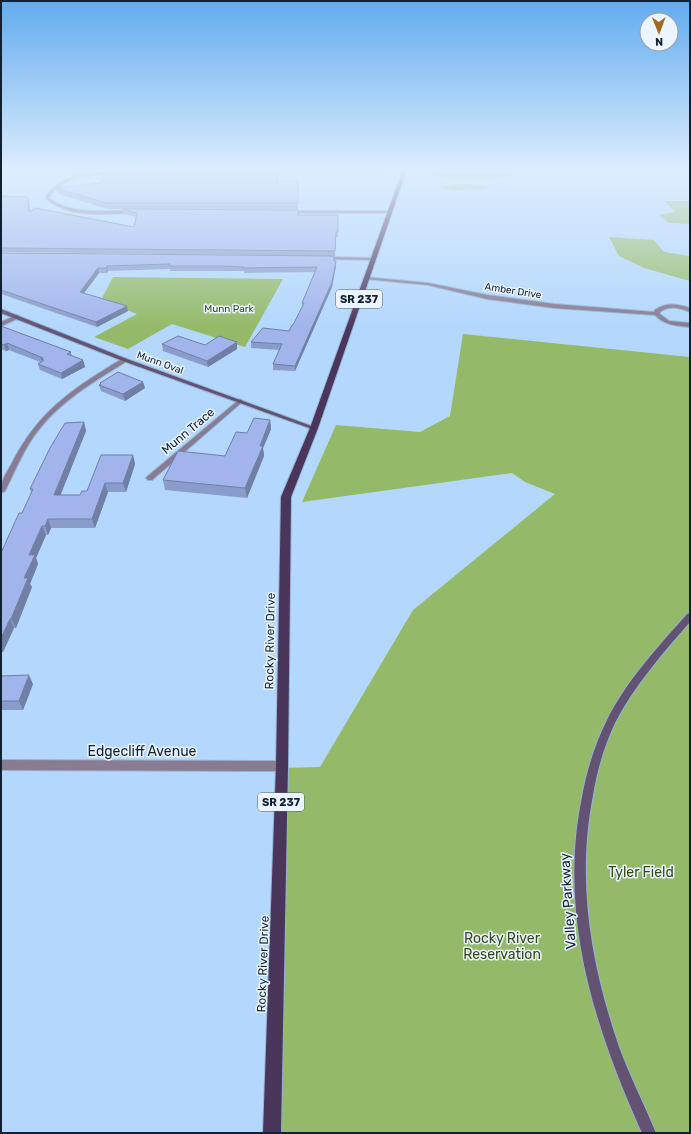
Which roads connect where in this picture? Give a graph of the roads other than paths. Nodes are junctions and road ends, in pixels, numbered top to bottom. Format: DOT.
graph roads {
  1 [pos="385,222"];
  2 [pos="322,258"];
  3 [pos="372,259"];
  4 [pos="366,278"];
  5 [pos="690,310"];
  6 [pos="1,311"];
  7 [pos="657,314"];
  8 [pos="17,317"];
  9 [pos="1,324"];
  10 [pos="690,325"];
  11 [pos="125,360"];
  12 [pos="240,401"];
  13 [pos="314,428"];
  14 [pos="150,478"];
  15 [pos="1,491"];
  16 [pos="690,616"];
  17 [pos="1,765"];
  18 [pos="282,766"];
  19 [pos="272,1133"];
  20 [pos="649,1133"];
  1 -- 3 [label="main road, Rocky River Drive / SR 237"];
  2 -- 3 [label="street"];
  3 -- 4 [label="main road, Rocky River Drive / SR 237"];
  4 -- 7 [label="street, Amber Drive"];
  4 -- 13 [label="main road, Rocky River Drive / SR 237"];
  5 -- 7 [label="street, Amber Drive"];
  6 -- 8 [label="street, Munn Oval"];
  7 -- 10 [label="street, Amber Drive"];
  8 -- 9 [label="street"];
  8 -- 11 [label="street, Munn Oval"];
  11 -- 12 [label="street, Munn Oval"];
  11 -- 15 [label="street"];
  12 -- 13 [label="street, Munn Oval"];
  12 -- 14 [label="street, Munn Trace"];
  13 -- 18 [label="main road, Rocky River Drive / SR 237"];
  16 -- 20 [label="street, Valley Parkway"];
  17 -- 18 [label="street, Edgecliff Avenue"];
  18 -- 19 [label="main road, Rocky River Drive / SR 237"];
}
